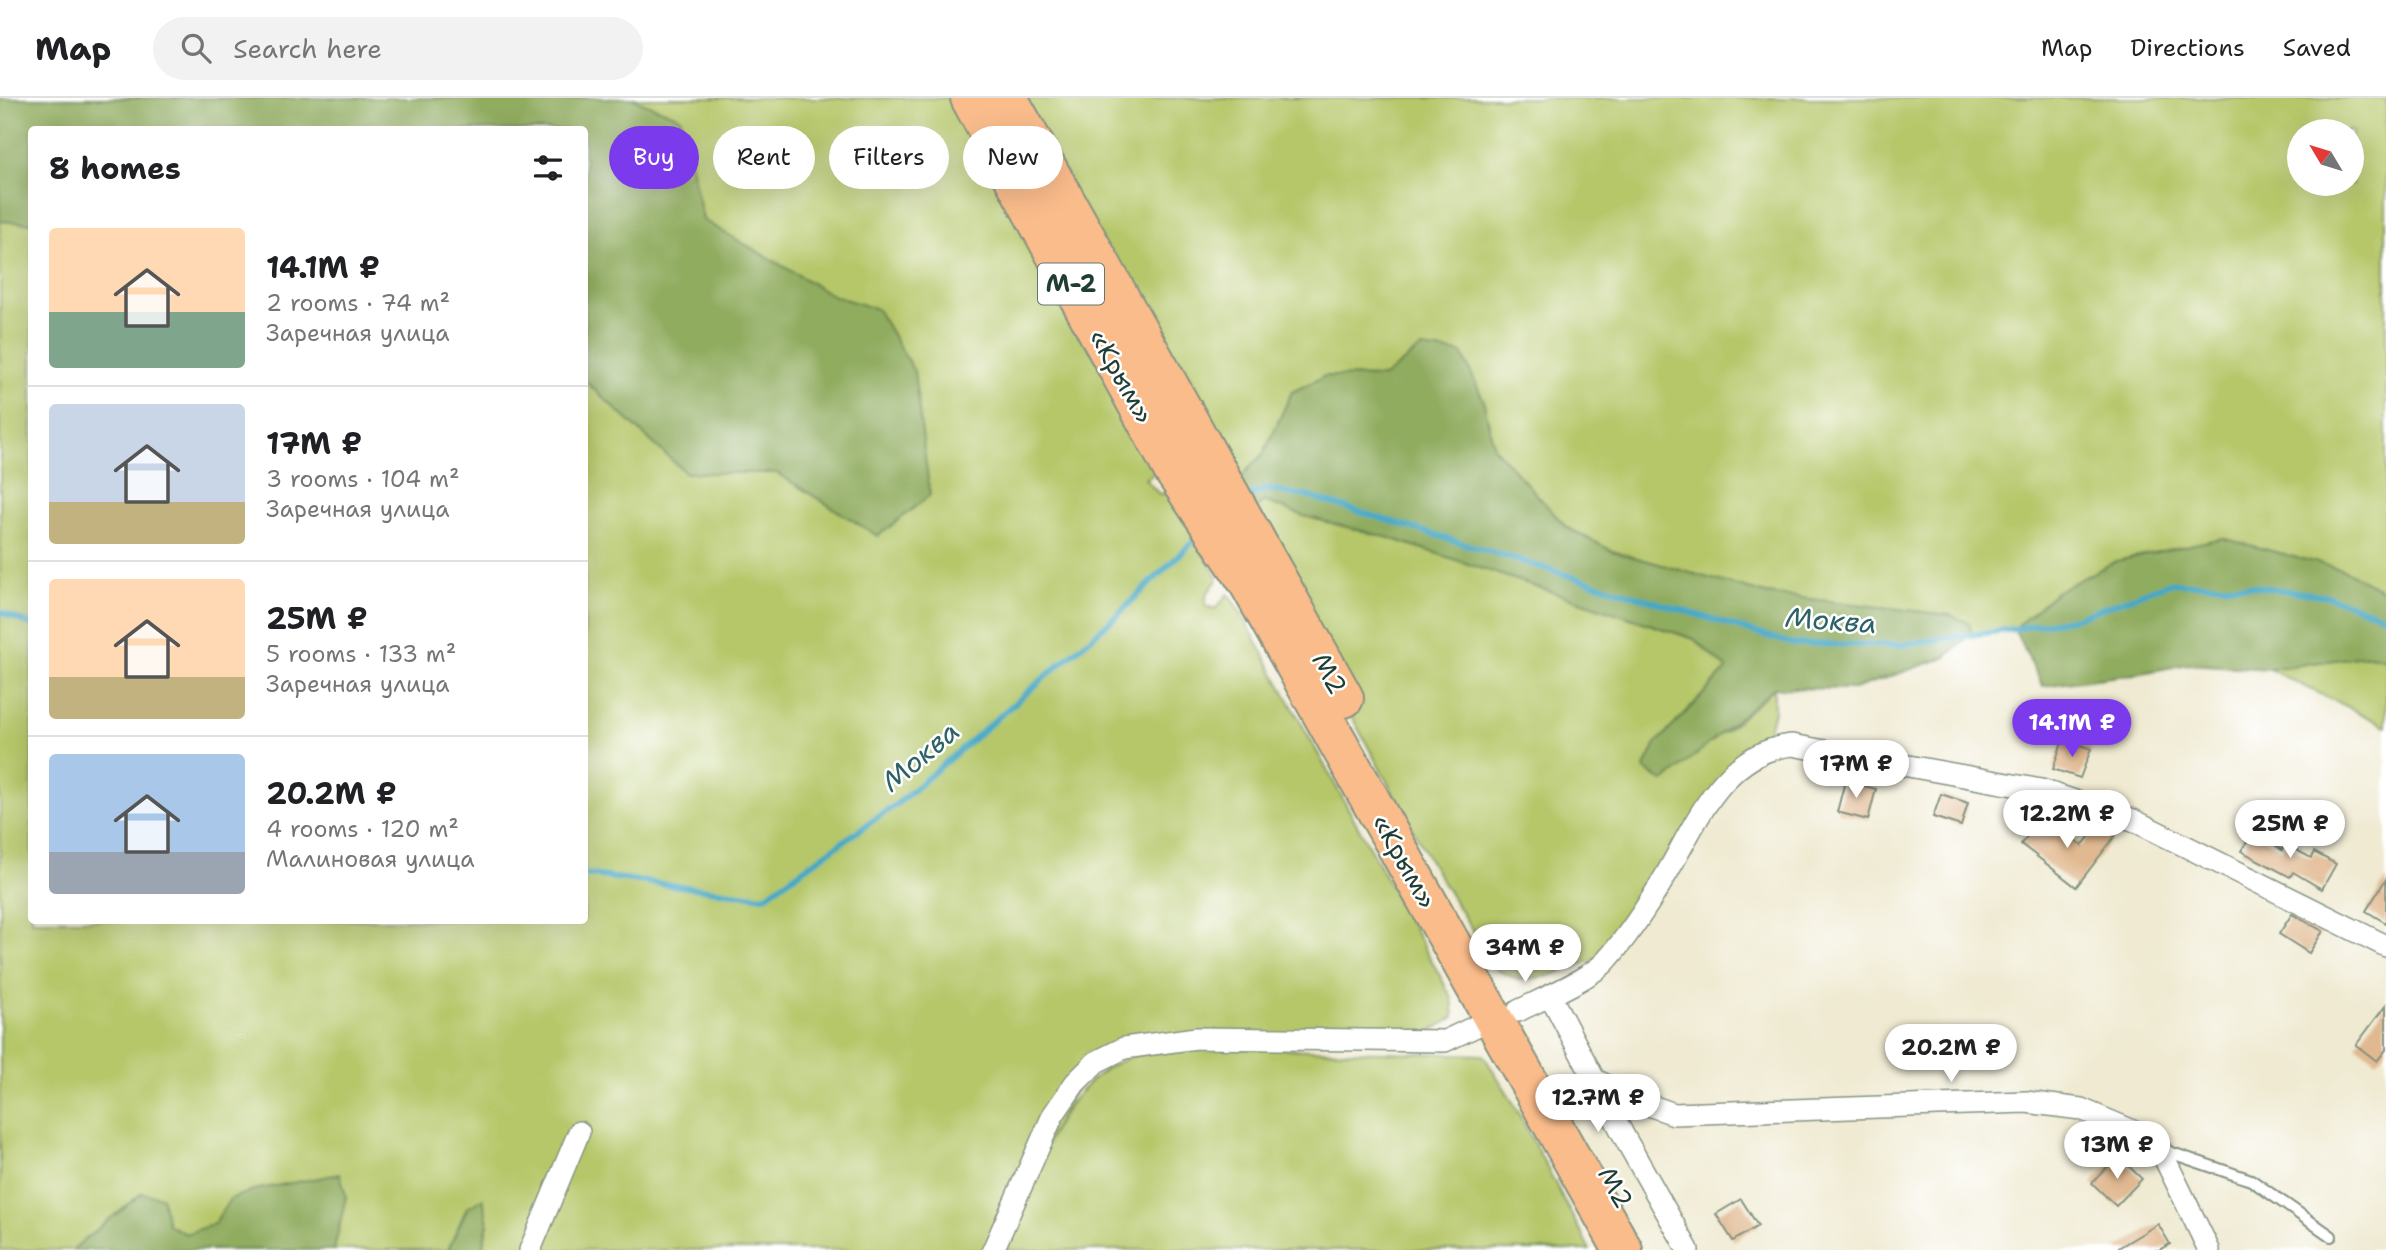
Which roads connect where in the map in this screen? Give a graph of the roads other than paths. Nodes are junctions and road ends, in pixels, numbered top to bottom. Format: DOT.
graph roads {
  1 [pos="970,98"];
  2 [pos="1008,98"];
  3 [pos="2386,946"];
  4 [pos="1520,1008"];
  5 [pos="1594,1079"];
  6 [pos="579,1132"];
  7 [pos="2160,1149"];
  8 [pos="2331,1236"];
  9 [pos="530,1250"];
  10 [pos="993,1250"];
  11 [pos="1623,1250"];
  12 [pos="1651,1250"];
  13 [pos="1688,1250"];
  14 [pos="2208,1250"];
  1 -- 11 [label="highway, «Крым» / М-2"];
  2 -- 4 [label="highway, М2"];
  3 -- 4 [label="street"];
  4 -- 5 [label="street"];
  4 -- 10 [label="street"];
  4 -- 12 [label="highway, М2"];
  5 -- 7 [label="street"];
  5 -- 13 [label="street"];
  6 -- 9 [label="street"];
  7 -- 8 [label="lane"];
  7 -- 14 [label="street"];
}
